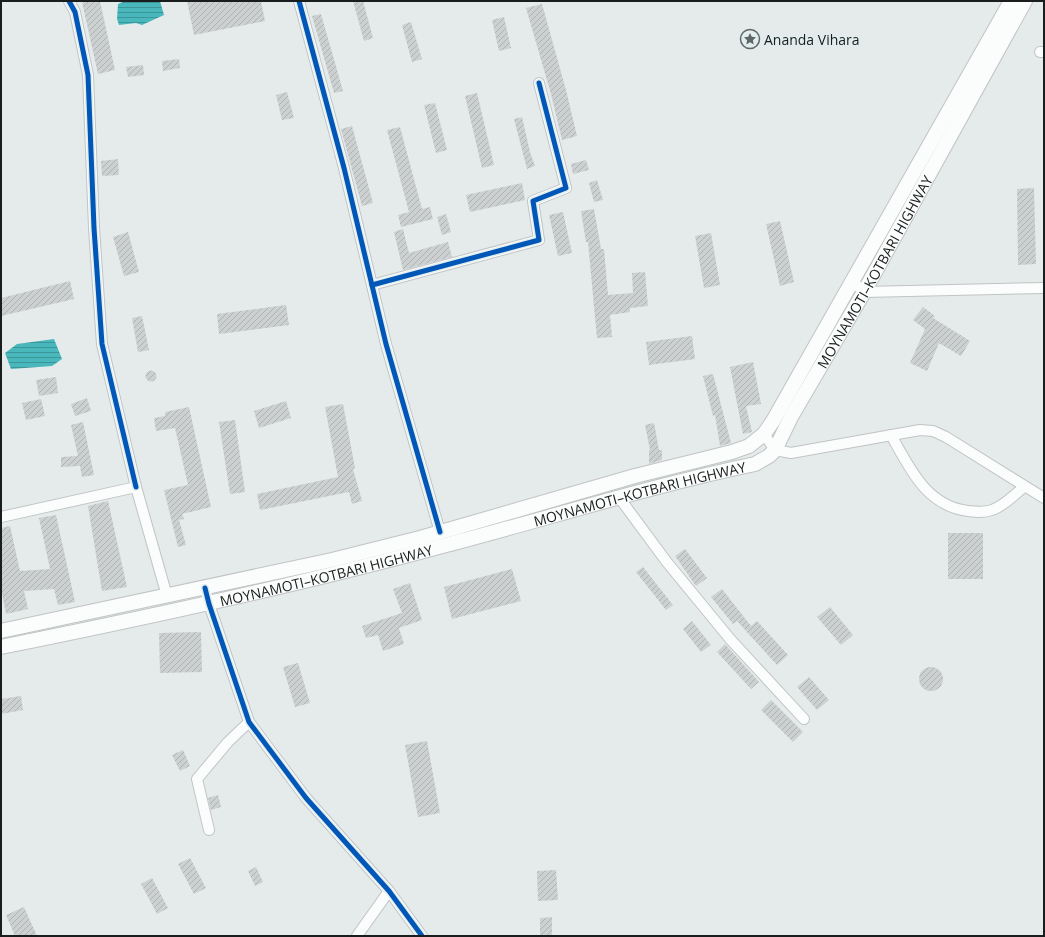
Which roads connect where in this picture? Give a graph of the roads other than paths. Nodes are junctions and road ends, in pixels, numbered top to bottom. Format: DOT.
graph roads {
  1 [pos="69,1"];
  2 [pos="299,1"];
  3 [pos="1011,1"];
  4 [pos="1025,1"];
  5 [pos="539,83"];
  6 [pos="853,282"];
  7 [pos="372,285"];
  8 [pos="1044,288"];
  9 [pos="864,292"];
  10 [pos="764,434"];
  11 [pos="891,435"];
  12 [pos="775,450"];
  13 [pos="136,487"];
  14 [pos="1024,487"];
  15 [pos="618,496"];
  16 [pos="1044,498"];
  17 [pos="1,516"];
  18 [pos="440,532"];
  19 [pos="205,588"];
  20 [pos="167,596"];
  21 [pos="209,604"];
  22 [pos="1,631"];
  23 [pos="1,647"];
  24 [pos="804,719"];
  25 [pos="249,722"];
  26 [pos="208,830"];
  27 [pos="389,891"];
  28 [pos="357,936"];
  29 [pos="422,936"];
  1 -- 13 [label="street"];
  2 -- 7 [label="street"];
  3 -- 6 [label="main road, MOYNAMOTI–KOTBARI HIGHWAY"];
  4 -- 9 [label="main road, MOYNAMOTI–KOTBARI HIGHWAY"];
  5 -- 7 [label="street"];
  6 -- 9 [label="street"];
  6 -- 10 [label="main road, MOYNAMOTI–KOTBARI HIGHWAY"];
  7 -- 18 [label="street"];
  8 -- 9 [label="street"];
  9 -- 12 [label="main road, MOYNAMOTI–KOTBARI HIGHWAY"];
  10 -- 12 [label="street"];
  10 -- 18 [label="main road, MOYNAMOTI–KOTBARI HIGHWAY"];
  11 -- 12 [label="street"];
  11 -- 14 [label="street"];
  11 -- 14 [label="street"];
  12 -- 15 [label="main road, MOYNAMOTI–KOTBARI HIGHWAY"];
  13 -- 17 [label="street"];
  13 -- 20 [label="street"];
  14 -- 16 [label="street"];
  15 -- 21 [label="main road, MOYNAMOTI–KOTBARI HIGHWAY"];
  15 -- 24 [label="street"];
  18 -- 19 [label="main road, MOYNAMOTI–KOTBARI HIGHWAY"];
  19 -- 20 [label="main road, MOYNAMOTI–KOTBARI HIGHWAY"];
  19 -- 21 [label="street"];
  20 -- 22 [label="main road, MOYNAMOTI–KOTBARI HIGHWAY"];
  21 -- 23 [label="main road, MOYNAMOTI–KOTBARI HIGHWAY"];
  21 -- 25 [label="street"];
  25 -- 26 [label="street"];
  25 -- 27 [label="street"];
  27 -- 28 [label="street"];
  27 -- 29 [label="street"];
}
